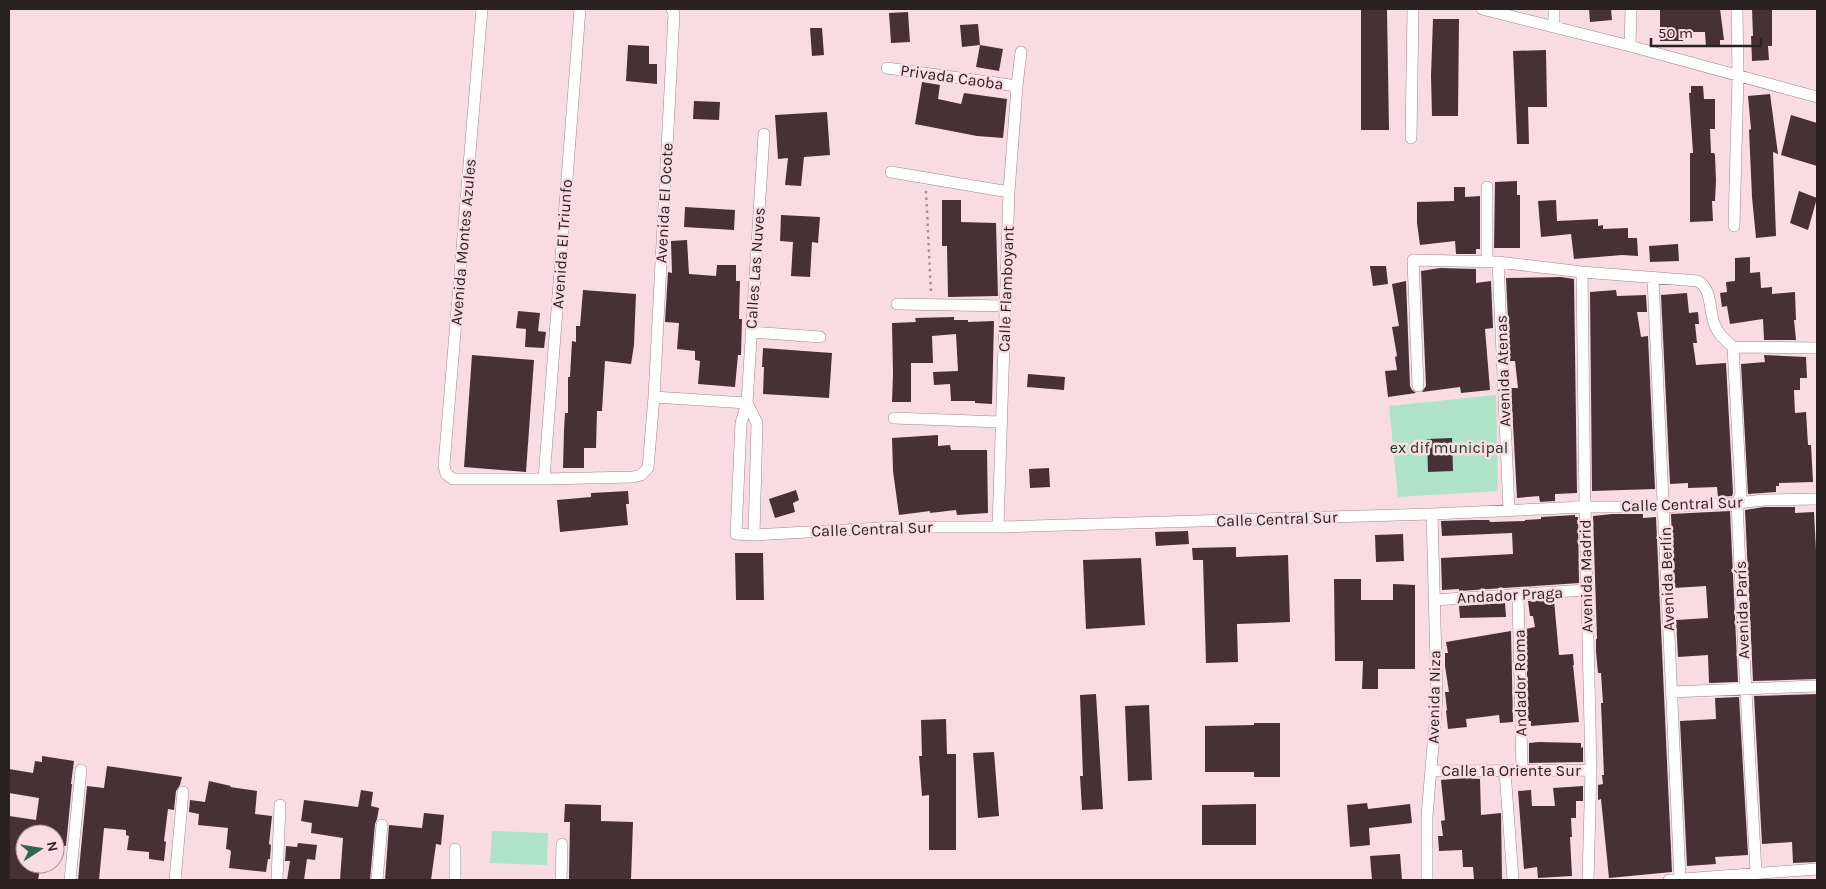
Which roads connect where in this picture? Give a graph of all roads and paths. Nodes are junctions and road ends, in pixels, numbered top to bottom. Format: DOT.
graph roads {
  1 [pos="482,9"];
  2 [pos="580,9"];
  3 [pos="672,9"];
  4 [pos="1413,9"];
  5 [pos="1482,9"];
  6 [pos="1554,9"];
  7 [pos="1631,9"];
  8 [pos="1737,9"];
  9 [pos="1554,27"];
  10 [pos="1630,46"];
  11 [pos="1022,52"];
  12 [pos="887,68"];
  13 [pos="1738,76"];
  14 [pos="1017,86"];
  15 [pos="1817,97"];
  16 [pos="764,134"];
  17 [pos="1412,138"];
  18 [pos="891,172"];
  19 [pos="926,178"];
  20 [pos="1487,187"];
  21 [pos="1009,192"];
  22 [pos="1734,226"];
  23 [pos="1493,261"];
  24 [pos="1582,272"];
  25 [pos="1652,278"];
  26 [pos="897,304"];
  27 [pos="932,304"];
  28 [pos="1006,306"];
  29 [pos="751,332"];
  30 [pos="820,337"];
  31 [pos="1733,347"];
  32 [pos="1817,348"];
  33 [pos="1418,386"];
  34 [pos="654,397"];
  35 [pos="747,403"];
  36 [pos="894,418"];
  37 [pos="1000,422"];
  38 [pos="544,479"];
  39 [pos="1817,499"];
  40 [pos="1737,503"];
  41 [pos="1664,506"];
  42 [pos="1585,507"];
  43 [pos="1509,510"];
  44 [pos="1432,514"];
  45 [pos="998,527"];
  46 [pos="736,534"];
  47 [pos="754,535"];
  48 [pos="1586,590"];
  49 [pos="1518,595"];
  50 [pos="1434,600"];
  51 [pos="1817,686"];
  52 [pos="1746,688"];
  53 [pos="1671,692"];
  54 [pos="81,770"];
  55 [pos="1592,770"];
  56 [pos="1431,771"];
  57 [pos="1505,771"];
  58 [pos="1522,771"];
  59 [pos="183,792"];
  60 [pos="280,805"];
  61 [pos="382,825"];
  62 [pos="562,844"];
  63 [pos="456,849"];
  64 [pos="1817,868"];
  65 [pos="1756,872"];
  66 [pos="1785,875"];
  67 [pos="70,880"];
  68 [pos="175,880"];
  69 [pos="277,880"];
  70 [pos="377,880"];
  71 [pos="455,880"];
  72 [pos="561,880"];
  73 [pos="1427,880"];
  74 [pos="1513,880"];
  75 [pos="1588,880"];
  76 [pos="1676,880"];
  1 -- 38 [label="street, Avenida Montes Azules"];
  2 -- 38 [label="street, Avenida El Triunfo"];
  3 -- 34 [label="street, Avenida El Ocote"];
  4 -- 17 [label="street"];
  5 -- 9 [label="street"];
  6 -- 9 [label="street"];
  7 -- 10 [label="street"];
  8 -- 13 [label="street"];
  9 -- 10 [label="street"];
  10 -- 13 [label="street"];
  11 -- 14 [label="street, Calle Flamboyant"];
  12 -- 14 [label="street, Privada Caoba"];
  13 -- 15 [label="street"];
  13 -- 22 [label="street"];
  14 -- 21 [label="street, Calle Flamboyant"];
  16 -- 29 [label="street, Calles Las Nuves"];
  18 -- 19 [label="street"];
  19 -- 21 [label="street"];
  19 -- 27 [label="path"];
  20 -- 23 [label="street, Avenida Atenas"];
  21 -- 28 [label="street, Calle Flamboyant"];
  23 -- 24 [label="street"];
  23 -- 33 [label="street"];
  23 -- 43 [label="street, Avenida Atenas"];
  24 -- 25 [label="street"];
  24 -- 42 [label="street, Avenida Madrid"];
  25 -- 31 [label="street"];
  25 -- 41 [label="street, Avenida Berlín"];
  26 -- 27 [label="street"];
  27 -- 28 [label="street"];
  28 -- 37 [label="street, Calle Flamboyant"];
  29 -- 30 [label="street"];
  29 -- 35 [label="street, Calles Las Nuves"];
  31 -- 32 [label="street"];
  31 -- 40 [label="street, Avenida París"];
  34 -- 35 [label="street"];
  34 -- 38 [label="street, Avenida El Ocote"];
  35 -- 46 [label="street, Calles Las Nuves"];
  35 -- 47 [label="street, Calles Las Nuves"];
  36 -- 37 [label="street"];
  37 -- 45 [label="street, Calle Flamboyant"];
  39 -- 40 [label="street, Calle Central Sur"];
  40 -- 41 [label="street, Calle Central Sur"];
  40 -- 52 [label="street, Avenida París"];
  41 -- 42 [label="street, Calle Central Sur"];
  41 -- 53 [label="street, Avenida Berlín"];
  42 -- 43 [label="street, Calle Central Sur"];
  42 -- 48 [label="street, Avenida Madrid"];
  43 -- 44 [label="street, Calle Central Sur"];
  44 -- 45 [label="street, Calle Central Sur"];
  44 -- 50 [label="street, Avenida Niza"];
  45 -- 47 [label="street, Calle Central Sur"];
  46 -- 47 [label="street, Calle Central Sur"];
  48 -- 49 [label="street, Andador Praga"];
  48 -- 55 [label="street, Avenida Madrid"];
  49 -- 50 [label="street, Andador Praga"];
  49 -- 58 [label="street, Andador Roma"];
  50 -- 56 [label="street, Avenida Niza"];
  51 -- 52 [label="street"];
  52 -- 53 [label="street"];
  52 -- 65 [label="street, Avenida París"];
  53 -- 76 [label="street, Avenida Berlín"];
  54 -- 67 [label="street"];
  55 -- 58 [label="street, Calle 1a Oriente Sur"];
  55 -- 75 [label="street, Avenida Madrid"];
  56 -- 57 [label="street, Calle 1a Oriente Sur"];
  56 -- 73 [label="street, Avenida Niza"];
  57 -- 58 [label="street, Calle 1a Oriente Sur"];
  57 -- 74 [label="street"];
  59 -- 68 [label="street"];
  60 -- 69 [label="street"];
  61 -- 70 [label="street"];
  62 -- 72 [label="street"];
  63 -- 71 [label="street"];
  64 -- 66 [label="street"];
  65 -- 66 [label="street"];
  65 -- 76 [label="street"];
}
